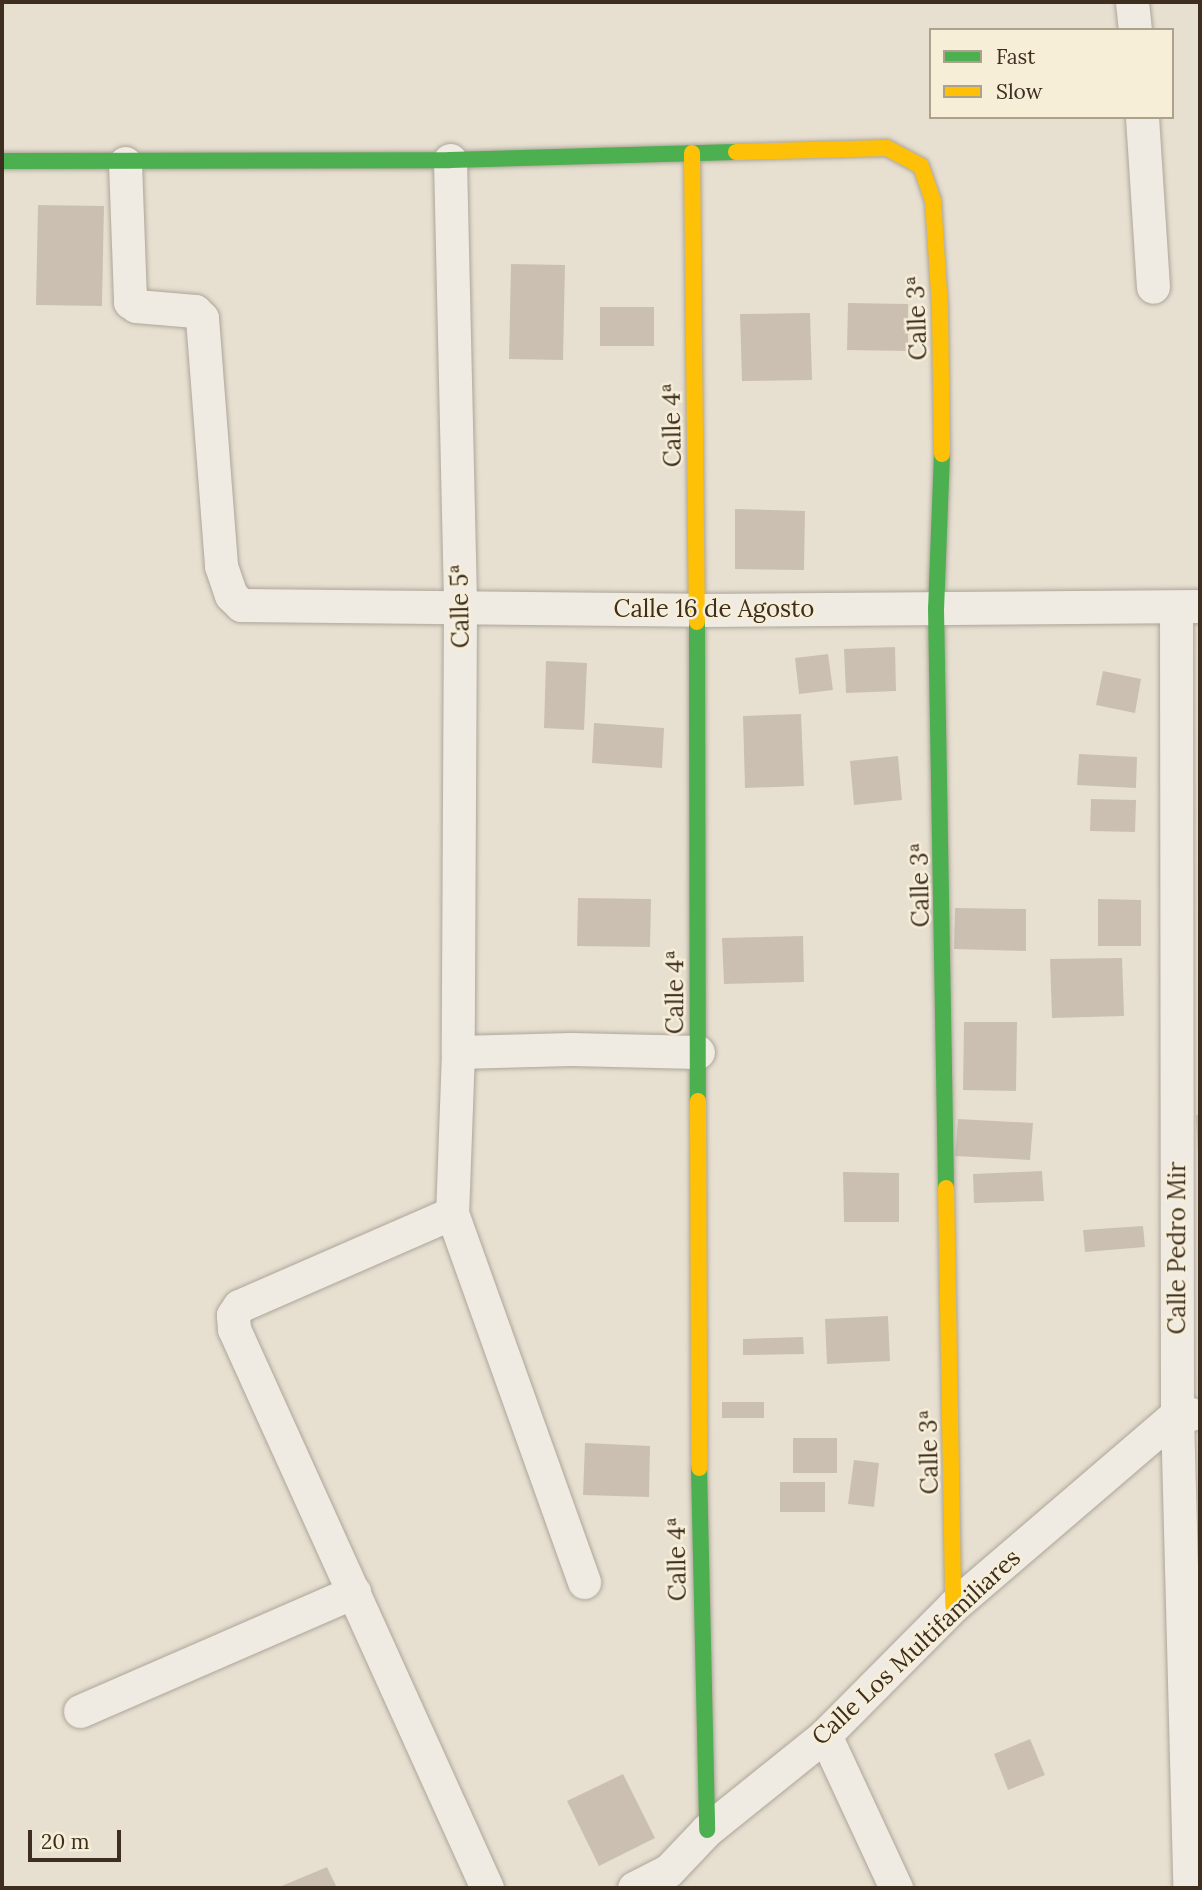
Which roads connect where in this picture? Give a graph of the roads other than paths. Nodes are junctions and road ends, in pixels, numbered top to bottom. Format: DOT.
graph roads {
  1 [pos="1132,2"];
  2 [pos="1135,28"];
  3 [pos="1142,119"];
  4 [pos="692,153"];
  5 [pos="450,160"];
  6 [pos="2,161"];
  7 [pos="125,163"];
  8 [pos="1153,287"];
  9 [pos="460,607"];
  10 [pos="1188,607"];
  11 [pos="936,608"];
  12 [pos="698,610"];
  13 [pos="458,1052"];
  14 [pos="698,1052"];
  15 [pos="452,1213"];
  16 [pos="1189,1414"];
  17 [pos="584,1582"];
  18 [pos="354,1592"];
  19 [pos="953,1606"];
  20 [pos="80,1711"];
  21 [pos="825,1735"];
  22 [pos="707,1830"];
  23 [pos="672,1880"];
  24 [pos="487,1888"];
  25 [pos="634,1888"];
  26 [pos="897,1888"];
  27 [pos="1189,1888"];
  1 -- 2 [label="street"];
  3 -- 8 [label="street"];
  4 -- 5 [label="street"];
  4 -- 11 [label="street, Calle 3ª"];
  4 -- 12 [label="street, Calle 4ª"];
  5 -- 7 [label="street"];
  5 -- 9 [label="street, Calle 5ª"];
  6 -- 7 [label="street"];
  7 -- 9 [label="street, Calle 16 de Agosto"];
  9 -- 12 [label="street, Calle 16 de Agosto"];
  9 -- 13 [label="street, Calle 5ª"];
  10 -- 11 [label="street, Calle 16 de Agosto"];
  10 -- 16 [label="street, Calle Pedro Mir"];
  11 -- 12 [label="street, Calle 16 de Agosto"];
  11 -- 19 [label="street, Calle 3ª"];
  12 -- 14 [label="street, Calle 4ª"];
  13 -- 14 [label="street"];
  13 -- 15 [label="street, Calle 5ª"];
  14 -- 22 [label="street, Calle 4ª"];
  15 -- 17 [label="street"];
  15 -- 18 [label="street"];
  16 -- 19 [label="street, Calle Los Multifamiliares"];
  16 -- 27 [label="street, Calle Pedro Mir"];
  18 -- 20 [label="street"];
  18 -- 24 [label="street"];
  19 -- 21 [label="street, Calle Los Multifamiliares"];
  21 -- 22 [label="street, Calle Los Multifamiliares"];
  21 -- 26 [label="street"];
  22 -- 23 [label="street, Calle Los Multifamiliares"];
  23 -- 25 [label="street, Calle Los Multifamiliares"];
}
